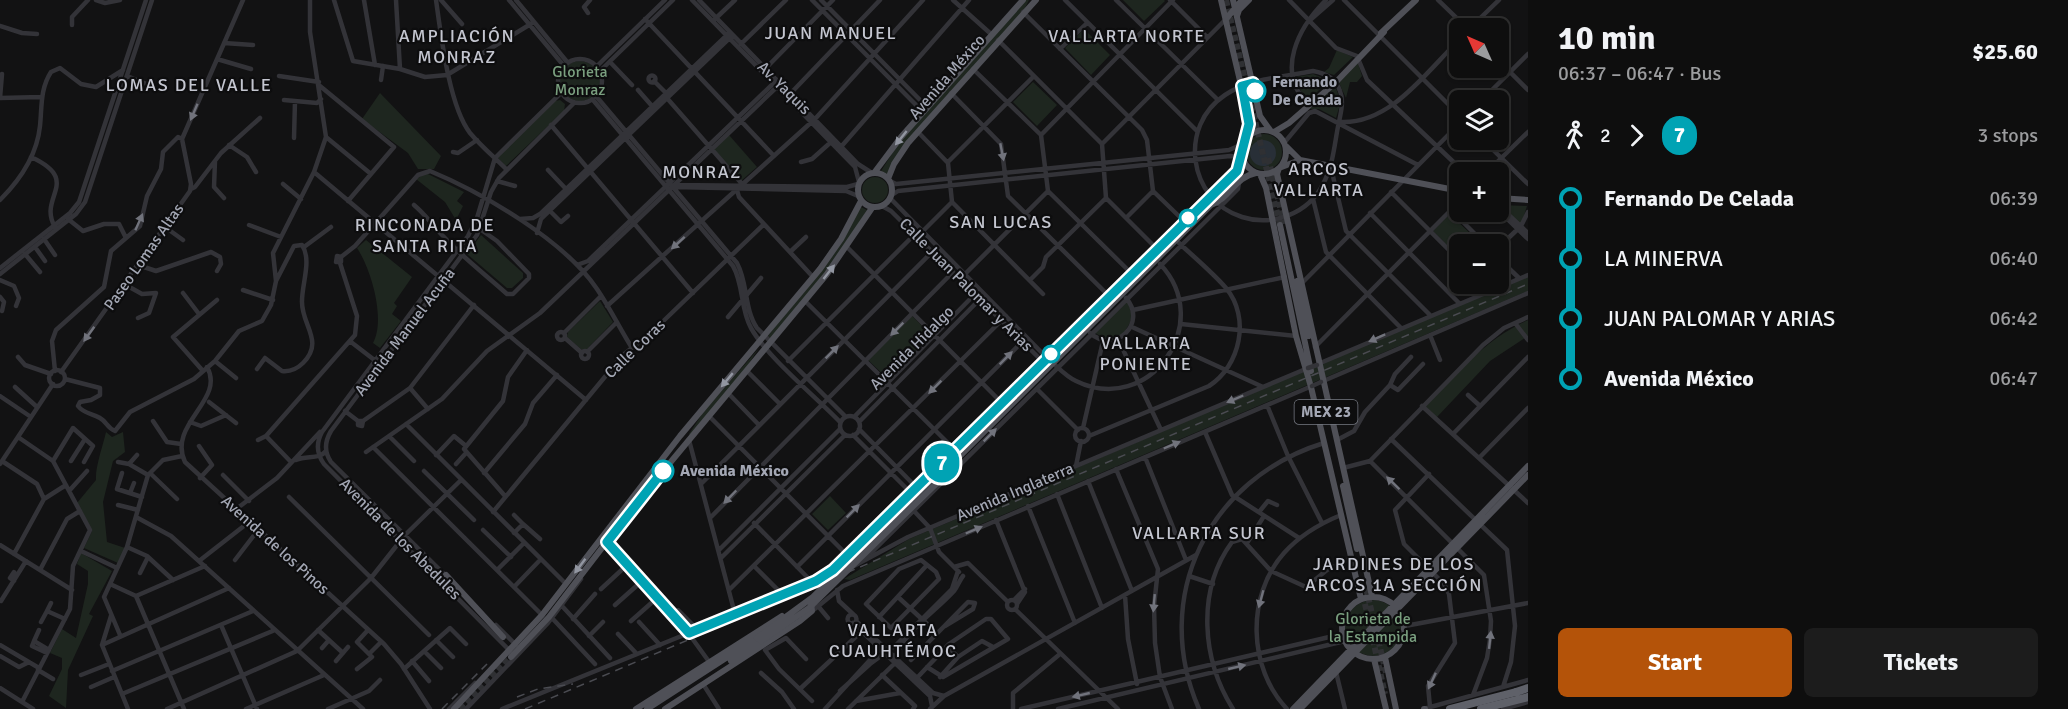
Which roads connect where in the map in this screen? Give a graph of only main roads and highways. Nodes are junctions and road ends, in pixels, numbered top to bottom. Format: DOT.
graph roads {
  1 [pos="1023,0"];
  2 [pos="1030,0"];
  3 [pos="1036,0"];
  4 [pos="1223,0"];
  5 [pos="1242,0"];
  6 [pos="1249,0"];
  7 [pos="1416,0"];
  8 [pos="1235,8"];
  9 [pos="1023,12"];
  10 [pos="1226,19"];
  11 [pos="1272,132"];
  12 [pos="1244,142"];
  13 [pos="1284,143"];
  14 [pos="1242,158"];
  15 [pos="1300,160"];
  16 [pos="1279,168"];
  17 [pos="873,173"];
  18 [pos="1258,173"];
  19 [pos="889,180"];
  20 [pos="1449,188"];
  21 [pos="859,199"];
  22 [pos="1509,199"];
  23 [pos="1528,200"];
  24 [pos="1215,202"];
  25 [pos="872,208"];
  26 [pos="1283,222"];
  27 [pos="1301,284"];
  28 [pos="1290,310"];
  29 [pos="1100,315"];
  30 [pos="1085,320"];
  31 [pos="1310,339"];
  32 [pos="765,341"];
  33 [pos="1306,347"];
  34 [pos="702,409"];
  35 [pos="680,436"];
  36 [pos="689,440"];
  37 [pos="1528,466"];
  38 [pos="666,468"];
  39 [pos="1528,475"];
  40 [pos="1341,487"];
  41 [pos="1511,488"];
  42 [pos="1351,502"];
  43 [pos="1339,507"];
  44 [pos="446,575"];
  45 [pos="1364,588"];
  46 [pos="1372,596"];
  47 [pos="1361,599"];
  48 [pos="1396,606"];
  49 [pos="542,615"];
  50 [pos="503,637"];
  51 [pos="759,639"];
  52 [pos="1353,651"];
  53 [pos="1385,657"];
  54 [pos="1374,659"];
  55 [pos="705,674"];
  56 [pos="701,683"];
  57 [pos="1528,688"];
  58 [pos="667,693"];
  59 [pos="1528,696"];
  60 [pos="1449,706"];
  61 [pos="645,708"];
  62 [pos="454,709"];
  63 [pos="636,709"];
  64 [pos="655,709"];
  65 [pos="664,709"];
  66 [pos="1293,709"];
  67 [pos="1300,709"];
  68 [pos="1386,709"];
  69 [pos="1396,709"];
  70 [pos="1481,709"];
  1 -- 17 [label="main road, Avenida México, one-way"];
  2 -- 9 [label="main road"];
  3 -- 9 [label="main road, Avenida México"];
  4 -- 8 [label="main road"];
  4 -- 10 [label="main road"];
  5 -- 8 [label="main road"];
  6 -- 8 [label="main road"];
  7 -- 11 [label="main road"];
  8 -- 10 [label="main road"];
  8 -- 11 [label="main road"];
  9 -- 19 [label="main road, Avenida México"];
  10 -- 12 [label="main road"];
  11 -- 12 [label="main road"];
  11 -- 13 [label="main road"];
  12 -- 14 [label="main road"];
  13 -- 15 [label="main road"];
  13 -- 16 [label="main road"];
  14 -- 18 [label="main road"];
  14 -- 24 [label="main road"];
  15 -- 16 [label="main road"];
  15 -- 20 [label="main road"];
  16 -- 18 [label="main road"];
  16 -- 26 [label="main road"];
  17 -- 19 [label="main road"];
  17 -- 21 [label="main road"];
  18 -- 24 [label="main road"];
  18 -- 28 [label="main road"];
  19 -- 25 [label="main road"];
  21 -- 25 [label="main road"];
  21 -- 32 [label="main road"];
  22 -- 23 [label="main road"];
  24 -- 29 [label="main road"];
  32 -- 25 [label="main road, one-way"];
  26 -- 27 [label="main road"];
  26 -- 31 [label="main road, MEX 23"];
  26 -- 33 [label="main road, MEX 23"];
  27 -- 31 [label="main road"];
  27 -- 42 [label="main road"];
  28 -- 33 [label="main road"];
  28 -- 43 [label="main road"];
  29 -- 30 [label="main road"];
  29 -- 51 [label="main road, bridge"];
  31 -- 40 [label="main road, MEX 23"];
  32 -- 34 [label="main road, one-way"];
  32 -- 36 [label="main road"];
  33 -- 40 [label="main road, MEX 23"];
  34 -- 35 [label="main road"];
  34 -- 36 [label="main road"];
  35 -- 38 [label="main road"];
  35 -- 49 [label="main road, one-way"];
  36 -- 38 [label="main road"];
  37 -- 41 [label="main road"];
  38 -- 49 [label="main road"];
  39 -- 41 [label="main road"];
  40 -- 42 [label="main road"];
  40 -- 43 [label="main road"];
  40 -- 45 [label="main road, MEX 23"];
  41 -- 48 [label="main road"];
  42 -- 46 [label="main road"];
  43 -- 47 [label="main road"];
  44 -- 50 [label="main road"];
  46 -- 47 [label="main road"];
  46 -- 48 [label="main road"];
  47 -- 52 [label="main road"];
  48 -- 52 [label="main road"];
  48 -- 53 [label="main road"];
  49 -- 62 [label="main road"];
  51 -- 55 [label="main road"];
  51 -- 56 [label="main road"];
  52 -- 54 [label="main road"];
  52 -- 66 [label="main road"];
  52 -- 67 [label="main road"];
  53 -- 54 [label="main road"];
  53 -- 69 [label="main road"];
  54 -- 68 [label="main road"];
  55 -- 58 [label="main road"];
  55 -- 61 [label="main road"];
  56 -- 63 [label="main road"];
  56 -- 64 [label="main road"];
  56 -- 65 [label="main road"];
  57 -- 60 [label="highway, bridge"];
  59 -- 70 [label="highway"];
}
